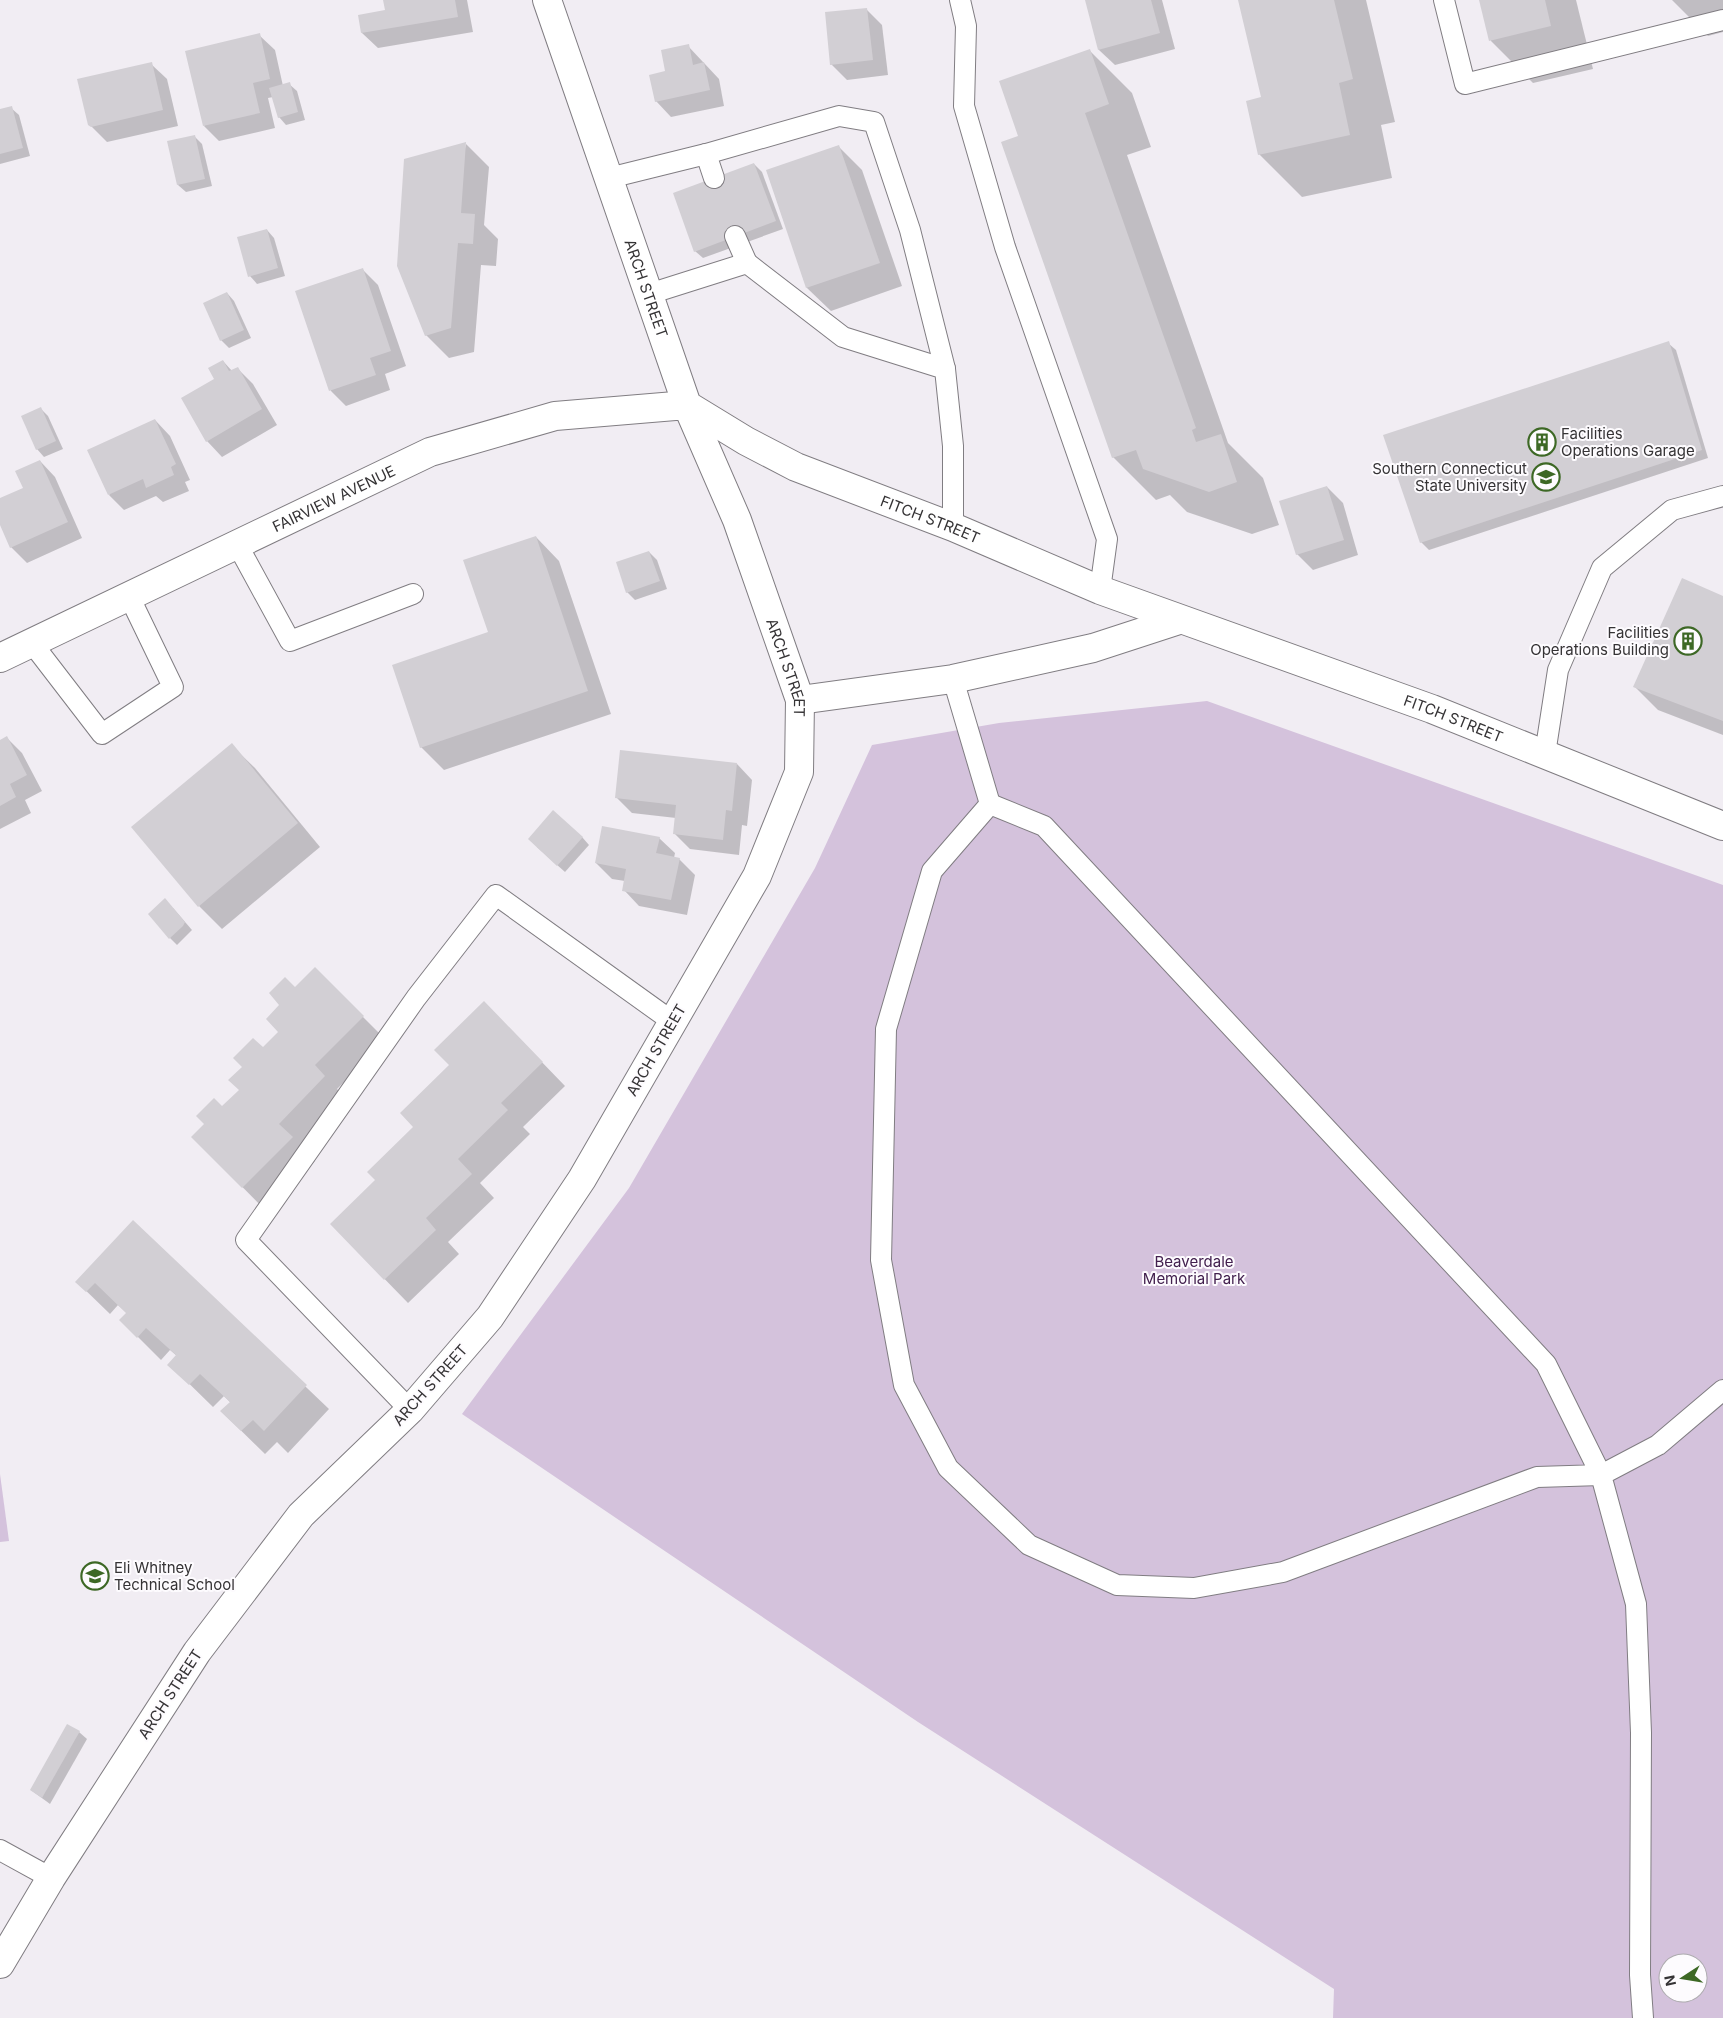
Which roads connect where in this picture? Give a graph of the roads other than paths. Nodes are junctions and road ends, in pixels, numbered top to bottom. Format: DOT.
graph roads {
  1 [pos="548,0"];
  2 [pos="960,0"];
  3 [pos="1444,0"];
  4 [pos="1723,20"];
  5 [pos="706,154"];
  6 [pos="609,178"];
  7 [pos="714,178"];
  8 [pos="735,236"];
  9 [pos="747,263"];
  10 [pos="649,294"];
  11 [pos="945,370"];
  12 [pos="687,405"];
  13 [pos="1723,496"];
  14 [pos="953,526"];
  15 [pos="238,544"];
  16 [pos="1100,590"];
  17 [pos="413,594"];
  18 [pos="129,596"];
  19 [pos="1179,620"];
  20 [pos="32,643"];
  21 [pos="0,658"];
  22 [pos="953,679"];
  23 [pos="800,700"];
  24 [pos="1544,754"];
  25 [pos="990,804"];
  26 [pos="1723,826"];
  27 [pos="673,1022"];
  28 [pos="1723,1390"];
  29 [pos="410,1410"];
  30 [pos="1601,1475"];
  31 [pos="0,1850"];
  32 [pos="51,1878"];
  33 [pos="0,1964"];
  34 [pos="1643,2018"];
  1 -- 6 [label="street, ARCH STREET"];
  2 -- 16 [label="lane"];
  3 -- 4 [label="lane"];
  5 -- 6 [label="lane"];
  5 -- 7 [label="lane"];
  5 -- 11 [label="lane"];
  6 -- 10 [label="street, ARCH STREET"];
  8 -- 9 [label="lane"];
  9 -- 10 [label="lane"];
  9 -- 11 [label="lane"];
  10 -- 12 [label="street, ARCH STREET"];
  11 -- 14 [label="lane"];
  12 -- 14 [label="street, FITCH STREET"];
  12 -- 15 [label="street, FAIRVIEW AVENUE"];
  12 -- 23 [label="street, ARCH STREET"];
  13 -- 24 [label="lane"];
  14 -- 16 [label="street, FITCH STREET"];
  15 -- 17 [label="lane"];
  15 -- 18 [label="street, FAIRVIEW AVENUE"];
  16 -- 19 [label="street, FITCH STREET"];
  18 -- 20 [label="street, FAIRVIEW AVENUE"];
  18 -- 20 [label="lane"];
  19 -- 22 [label="street"];
  19 -- 24 [label="street, FITCH STREET"];
  20 -- 21 [label="street, FAIRVIEW AVENUE"];
  22 -- 23 [label="street"];
  22 -- 25 [label="lane"];
  23 -- 27 [label="street, ARCH STREET"];
  24 -- 26 [label="street, FITCH STREET"];
  25 -- 30 [label="lane"];
  25 -- 30 [label="lane"];
  27 -- 29 [label="street, ARCH STREET"];
  27 -- 29 [label="lane"];
  28 -- 30 [label="lane"];
  29 -- 32 [label="street, ARCH STREET"];
  30 -- 34 [label="lane"];
  31 -- 32 [label="lane"];
  32 -- 33 [label="street, ARCH STREET"];
}
